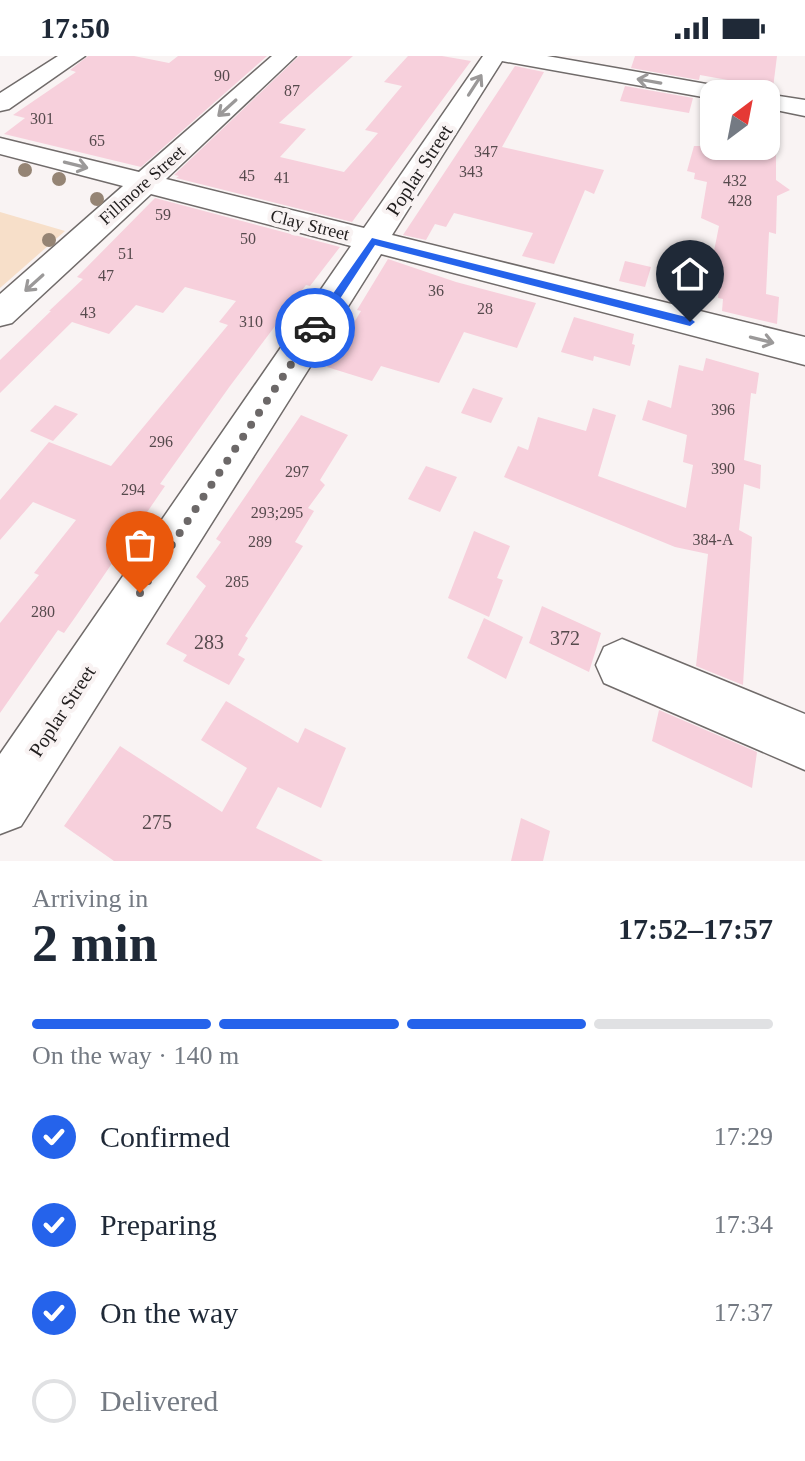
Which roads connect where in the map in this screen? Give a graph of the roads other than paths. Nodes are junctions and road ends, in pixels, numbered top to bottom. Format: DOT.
graph roads {
  1 [pos="74,56"];
  2 [pos="285,56"];
  3 [pos="494,56"];
  4 [pos="508,56"];
  5 [pos="700,89"];
  6 [pos="0,104"];
  7 [pos="780,104"];
  8 [pos="805,108"];
  9 [pos="0,146"];
  10 [pos="144,183"];
  11 [pos="372,241"];
  12 [pos="0,314"];
  13 [pos="805,351"];
  14 [pos="622,665"];
  15 [pos="805,742"];
  16 [pos="0,805"];
  1 -- 6 [label="street"];
  2 -- 10 [label="street, Fillmore Street, one-way"];
  11 -- 3 [label="street, Poplar Street, one-way"];
  5 -- 4 [label="street, one-way"];
  7 -- 8 [label="street"];
  9 -- 10 [label="street, Clay Street, one-way"];
  10 -- 11 [label="street, Clay Street"];
  10 -- 12 [label="street, Fillmore Street, one-way"];
  11 -- 13 [label="street, Clay Street, one-way"];
  11 -- 16 [label="street, Poplar Street"];
  14 -- 15 [label="street"];
}
